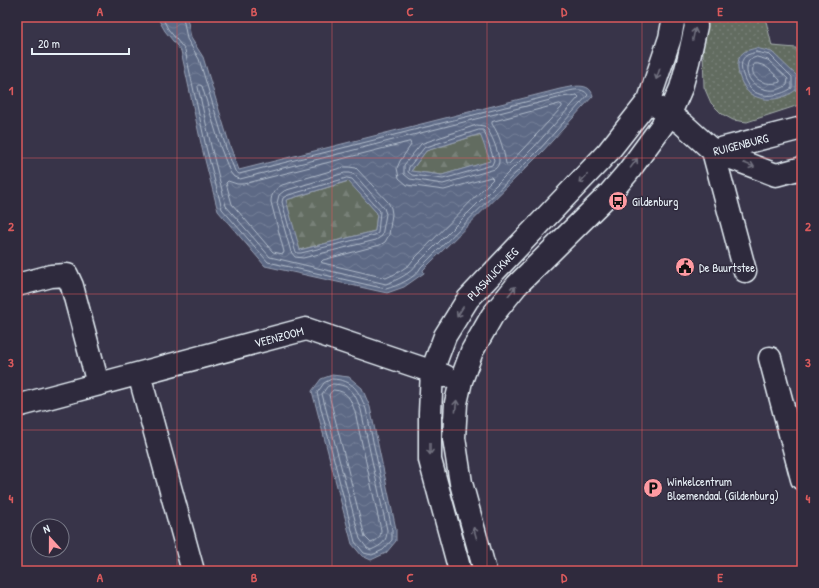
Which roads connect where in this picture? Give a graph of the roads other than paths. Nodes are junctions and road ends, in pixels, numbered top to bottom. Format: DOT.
graph roads {
  1 [pos="674,17"];
  2 [pos="694,17"];
  3 [pos="649,100"];
  4 [pos="669,116"];
  5 [pos="802,128"];
  6 [pos="713,151"];
  7 [pos="802,168"];
  8 [pos="745,271"];
  9 [pos="17,285"];
  10 [pos="770,358"];
  11 [pos="432,371"];
  12 [pos="139,374"];
  13 [pos="461,381"];
  14 [pos="98,384"];
  15 [pos="17,406"];
  16 [pos="802,479"];
  17 [pos="193,571"];
  18 [pos="460,571"];
  19 [pos="485,571"];
  1 -- 3 [label="street, PLASWIJCKWEG, one-way"];
  4 -- 2 [label="street, PLASWIJCKWEG, one-way"];
  3 -- 4 [label="street, RUIGENBURG"];
  3 -- 11 [label="street, PLASWIJCKWEG, one-way"];
  4 -- 6 [label="street, RUIGENBURG"];
  13 -- 4 [label="street, PLASWIJCKWEG, one-way"];
  5 -- 6 [label="street, RUIGENBURG"];
  6 -- 7 [label="street, one-way"];
  6 -- 8 [label="street"];
  9 -- 14 [label="street"];
  10 -- 16 [label="street"];
  11 -- 12 [label="street, VEENZOOM"];
  11 -- 13 [label="street, VEENZOOM"];
  11 -- 18 [label="street, PLASWIJCKWEG, one-way"];
  12 -- 14 [label="street, VEENZOOM"];
  12 -- 17 [label="street"];
  19 -- 13 [label="street, PLASWIJCKWEG, one-way"];
  14 -- 15 [label="street, VEENZOOM"];
}
